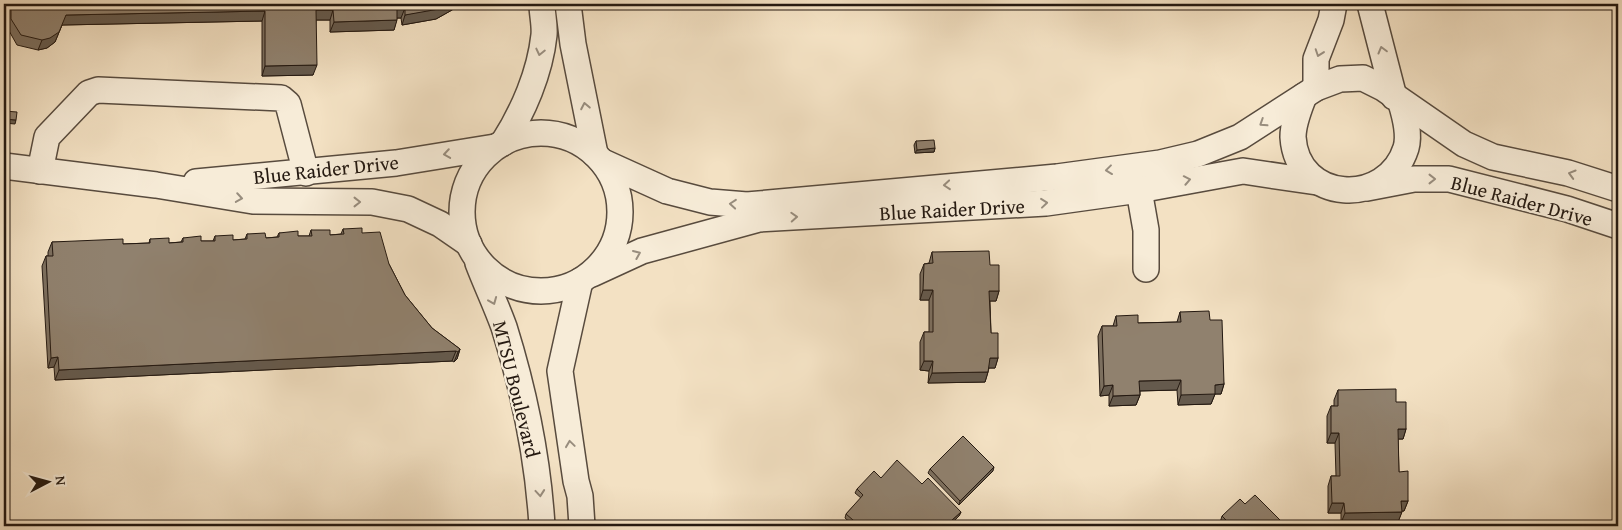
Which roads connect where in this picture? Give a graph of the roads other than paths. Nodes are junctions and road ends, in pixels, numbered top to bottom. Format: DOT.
graph roads {
  1 [pos="542,4"];
  2 [pos="568,4"];
  3 [pos="1370,4"];
  4 [pos="1333,12"];
  5 [pos="1310,92"];
  6 [pos="1397,100"];
  7 [pos="499,145"];
  8 [pos="599,158"];
  9 [pos="4,166"];
  10 [pos="40,171"];
  11 [pos="306,172"];
  12 [pos="1317,182"];
  13 [pos="156,185"];
  14 [pos="1367,188"];
  15 [pos="1139,190"];
  16 [pos="1618,190"];
  17 [pos="1618,226"];
  18 [pos="472,250"];
  19 [pos="1146,269"];
  20 [pos="586,277"];
  21 [pos="542,526"];
  22 [pos="582,526"];
  1 -- 7 [label="street, one-way"];
  8 -- 2 [label="street, one-way"];
  6 -- 3 [label="street, one-way"];
  4 -- 5 [label="street, one-way"];
  5 -- 6 [label="street"];
  5 -- 8 [label="street, Blue Raider Drive, one-way"];
  5 -- 12 [label="street"];
  6 -- 14 [label="street"];
  16 -- 6 [label="street, Blue Raider Drive, one-way"];
  7 -- 8 [label="street"];
  7 -- 11 [label="street, Blue Raider Drive, one-way"];
  7 -- 18 [label="street"];
  8 -- 20 [label="street"];
  9 -- 10 [label="street, Blue Raider Drive"];
  10 -- 11 [label="street"];
  10 -- 13 [label="street, Blue Raider Drive"];
  11 -- 13 [label="street, Blue Raider Drive"];
  12 -- 14 [label="street"];
  15 -- 12 [label="street, Blue Raider Drive, one-way"];
  13 -- 18 [label="street, Blue Raider Drive, one-way"];
  14 -- 17 [label="street, Blue Raider Drive, one-way"];
  15 -- 19 [label="street"];
  20 -- 15 [label="street, Blue Raider Drive, one-way"];
  18 -- 20 [label="street"];
  18 -- 21 [label="street, MTSU Boulevard, one-way"];
  22 -- 20 [label="street, MTSU Boulevard, one-way"];
}
